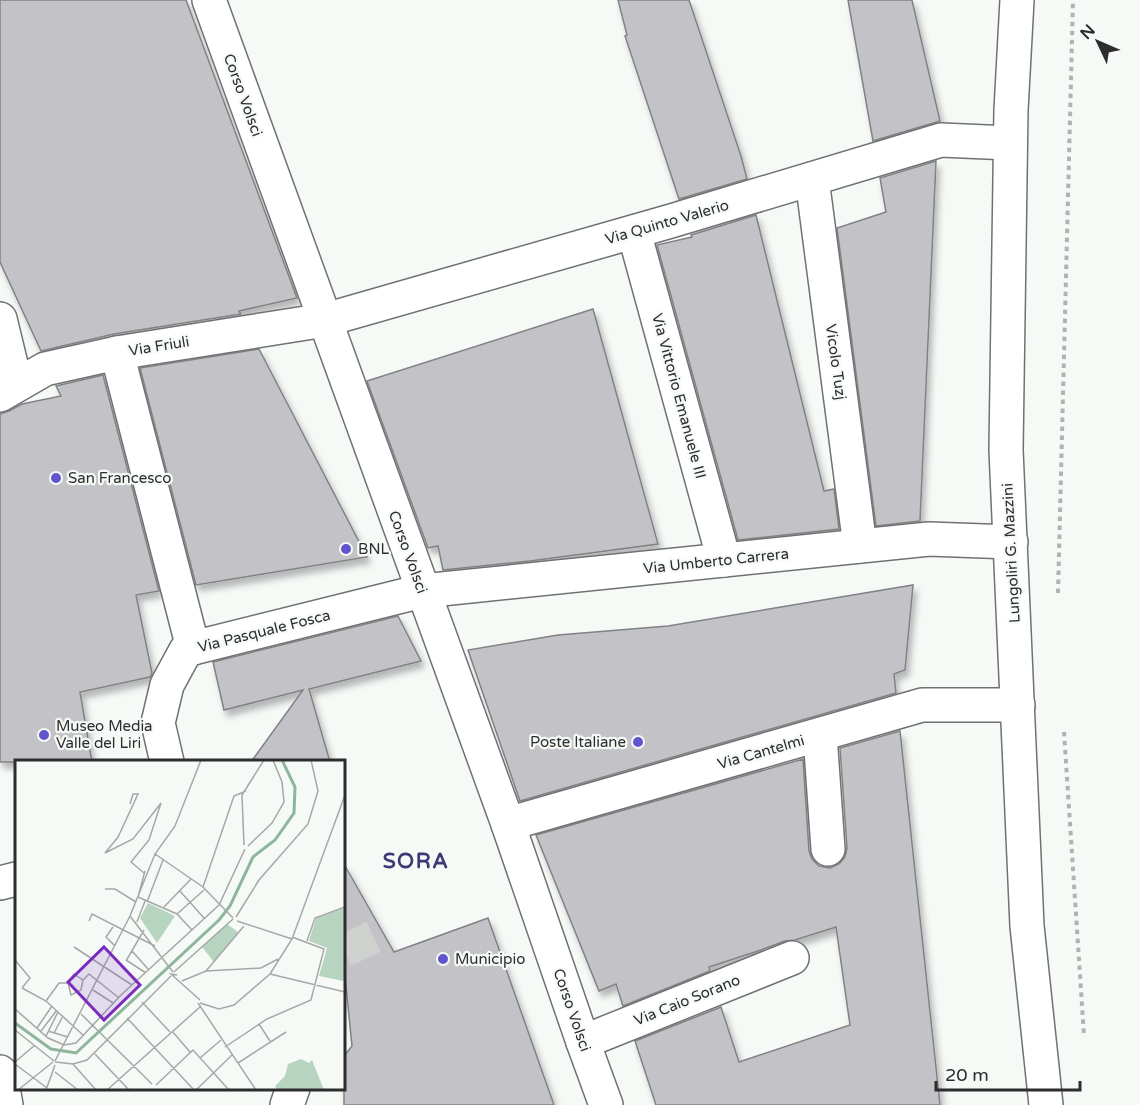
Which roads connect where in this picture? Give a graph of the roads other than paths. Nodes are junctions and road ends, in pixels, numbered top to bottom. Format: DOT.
graph roads {
  1 [pos="209,0"];
  2 [pos="1017,0"];
  3 [pos="1010,143"];
  4 [pos="812,178"];
  5 [pos="634,232"];
  6 [pos="0,319"];
  7 [pos="325,320"];
  8 [pos="117,353"];
  9 [pos="8,390"];
  10 [pos="1011,542"];
  11 [pos="860,546"];
  12 [pos="724,560"];
  13 [pos="422,591"];
  14 [pos="193,648"];
  15 [pos="1018,705"];
  16 [pos="820,735"];
  17 [pos="167,760"];
  18 [pos="508,824"];
  19 [pos="828,849"];
  20 [pos="15,879"];
  21 [pos="0,883"];
  22 [pos="792,958"];
  23 [pos="583,1042"];
  24 [pos="0,1072"];
  25 [pos="293,1090"];
  26 [pos="6,1105"];
  27 [pos="287,1105"];
  28 [pos="606,1105"];
  29 [pos="1046,1105"];
  1 -- 7 [label="street, Corso Volsci"];
  2 -- 3 [label="street, Lungoliri G. Mazzini"];
  3 -- 4 [label="street, Via Quinto Valerio"];
  3 -- 10 [label="street, Lungoliri G. Mazzini"];
  4 -- 5 [label="street, Via Quinto Valerio"];
  4 -- 11 [label="street, Vicolo Tuzj"];
  5 -- 7 [label="street, Via Quinto Valerio"];
  5 -- 12 [label="street, Via Vittorio Emanuele III"];
  6 -- 9 [label="street"];
  7 -- 8 [label="street, Via Friuli"];
  7 -- 13 [label="street, Corso Volsci"];
  8 -- 9 [label="street, Via Friuli"];
  8 -- 14 [label="street"];
  10 -- 11 [label="street, Via Umberto Carrera"];
  10 -- 15 [label="street, Lungoliri G. Mazzini"];
  11 -- 12 [label="street, Via Umberto Carrera"];
  12 -- 13 [label="street, Via Umberto Carrera"];
  13 -- 14 [label="street, Via Pasquale Fosca"];
  13 -- 18 [label="street, Corso Volsci"];
  14 -- 17 [label="street, Via Pasquale Fosca"];
  15 -- 16 [label="street, Via Cantelmi"];
  15 -- 29 [label="street, Lungoliri G. Mazzini"];
  16 -- 18 [label="street, Via Cantelmi"];
  16 -- 19 [label="street"];
  18 -- 23 [label="street, Corso Volsci"];
  20 -- 21 [label="street"];
  22 -- 23 [label="street, Via Caio Sorano"];
  23 -- 28 [label="street, Corso Volsci"];
  24 -- 26 [label="street"];
  25 -- 27 [label="street"];
}
